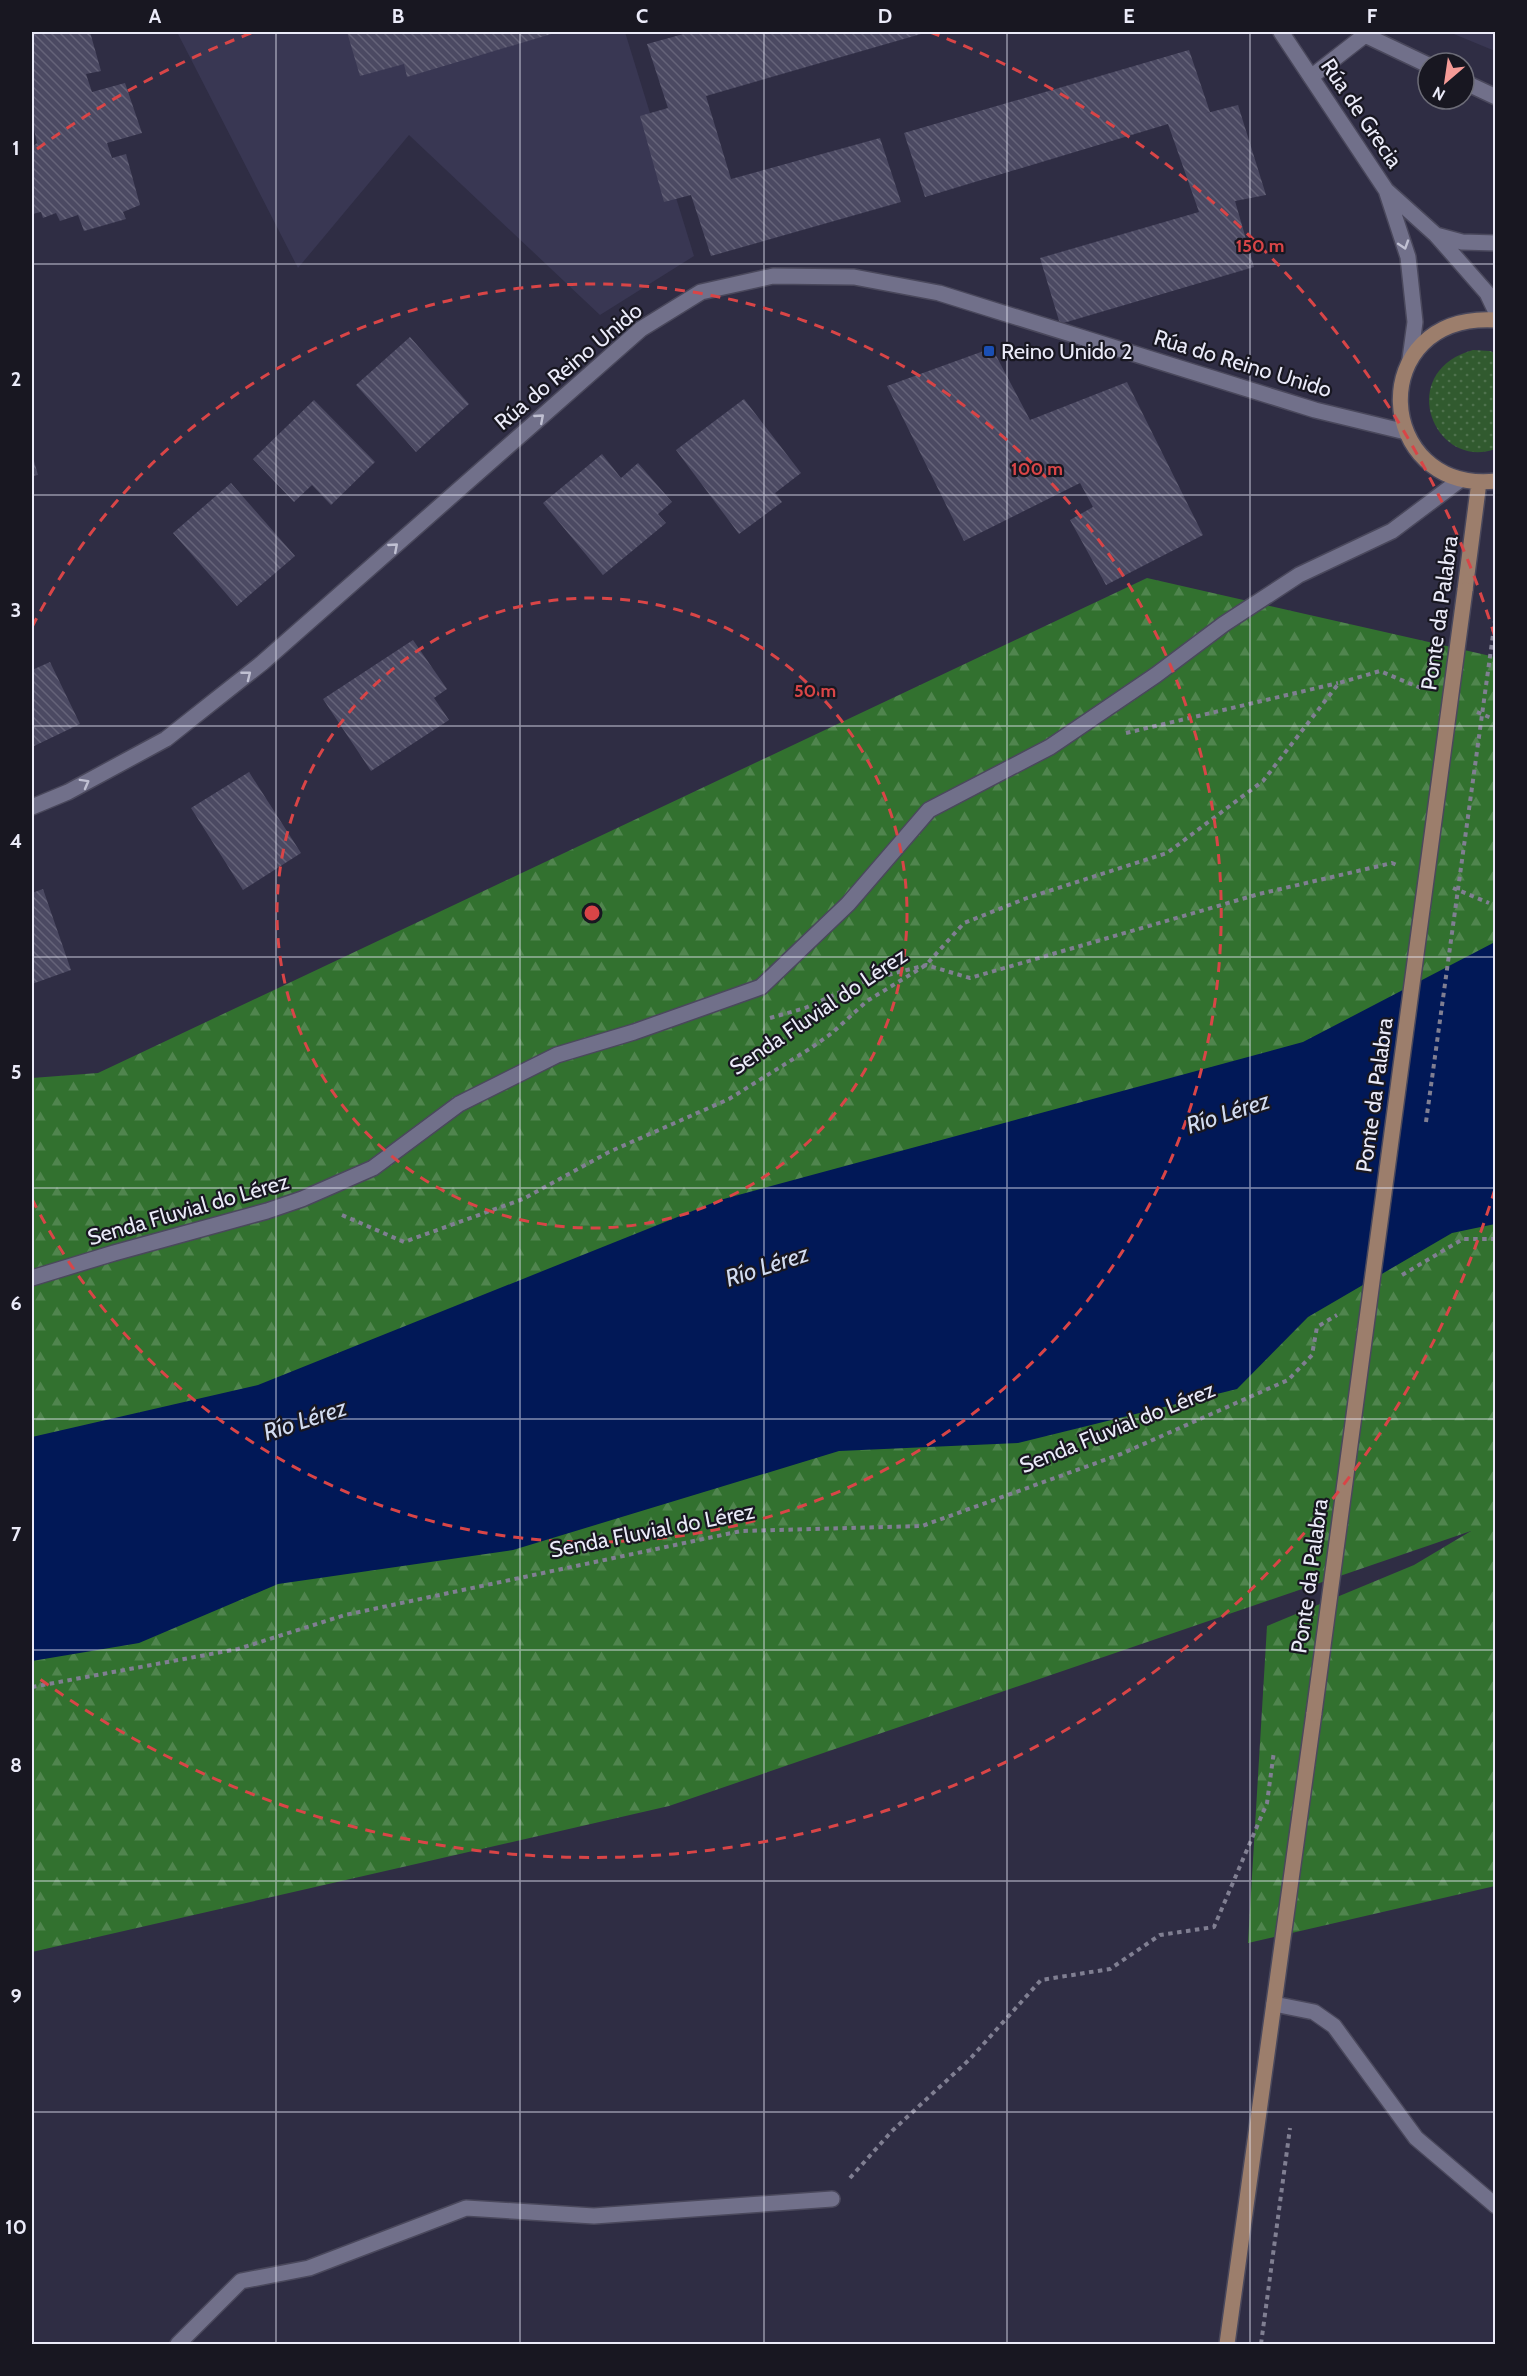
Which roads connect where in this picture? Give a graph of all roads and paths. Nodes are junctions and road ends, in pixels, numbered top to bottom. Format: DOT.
graph roads {
  1 [pos="1281,32"];
  2 [pos="1416,59"];
  3 [pos="1311,77"];
  4 [pos="1476,88"];
  5 [pos="1496,97"];
  6 [pos="1386,190"];
  7 [pos="1436,234"];
  8 [pos="1496,243"];
  9 [pos="1496,312"];
  10 [pos="1496,320"];
  11 [pos="1410,359"];
  12 [pos="1406,432"];
  13 [pos="1461,480"];
  14 [pos="1496,481"];
  15 [pos="1479,482"];
  16 [pos="1339,683"];
  17 [pos="1432,693"];
  18 [pos="1474,711"];
  19 [pos="1496,720"];
  20 [pos="1119,734"];
  21 [pos="32,807"];
  22 [pos="1403,868"];
  23 [pos="1446,885"];
  24 [pos="1490,903"];
  25 [pos="926,965"];
  26 [pos="302,1199"];
  27 [pos="1496,1239"];
  28 [pos="32,1278"];
  29 [pos="1397,1278"];
  30 [pos="1343,1311"];
  31 [pos="32,1687"];
  32 [pos="1274,1751"];
  33 [pos="1274,2004"];
  34 [pos="1290,2126"];
  35 [pos="832,2199"];
  36 [pos="1496,2206"];
  37 [pos="178,2344"];
  38 [pos="1227,2344"];
  39 [pos="1261,2344"];
  1 -- 3 [label="street, Rúa de Grecia"];
  2 -- 3 [label="street"];
  3 -- 6 [label="street, Rúa de Grecia"];
  4 -- 5 [label="street"];
  6 -- 7 [label="street, Rúa de Grecia"];
  6 -- 11 [label="street, Rúa de Grecia, one-way"];
  7 -- 8 [label="street"];
  7 -- 9 [label="street, Rúa de Grecia"];
  10 -- 11 [label="street"];
  11 -- 12 [label="street"];
  12 -- 13 [label="street"];
  21 -- 12 [label="street, Rúa do Reino Unido, one-way"];
  13 -- 15 [label="street"];
  13 -- 26 [label="street"];
  14 -- 15 [label="street"];
  15 -- 33 [label="street, Ponte da Palabra, bridge"];
  16 -- 17 [label="path"];
  16 -- 20 [label="path"];
  16 -- 25 [label="path, Senda Fluvial do Lérez"];
  18 -- 19 [label="path"];
  22 -- 25 [label="path"];
  23 -- 24 [label="path"];
  25 -- 26 [label="path, Senda Fluvial do Lérez"];
  26 -- 28 [label="street, Senda Fluvial do Lérez"];
  27 -- 29 [label="path"];
  30 -- 31 [label="path, Senda Fluvial do Lérez"];
  32 -- 35 [label="path"];
  33 -- 36 [label="street"];
  33 -- 38 [label="street, Ponte da Palabra"];
  34 -- 39 [label="path"];
  35 -- 37 [label="street"];
}
